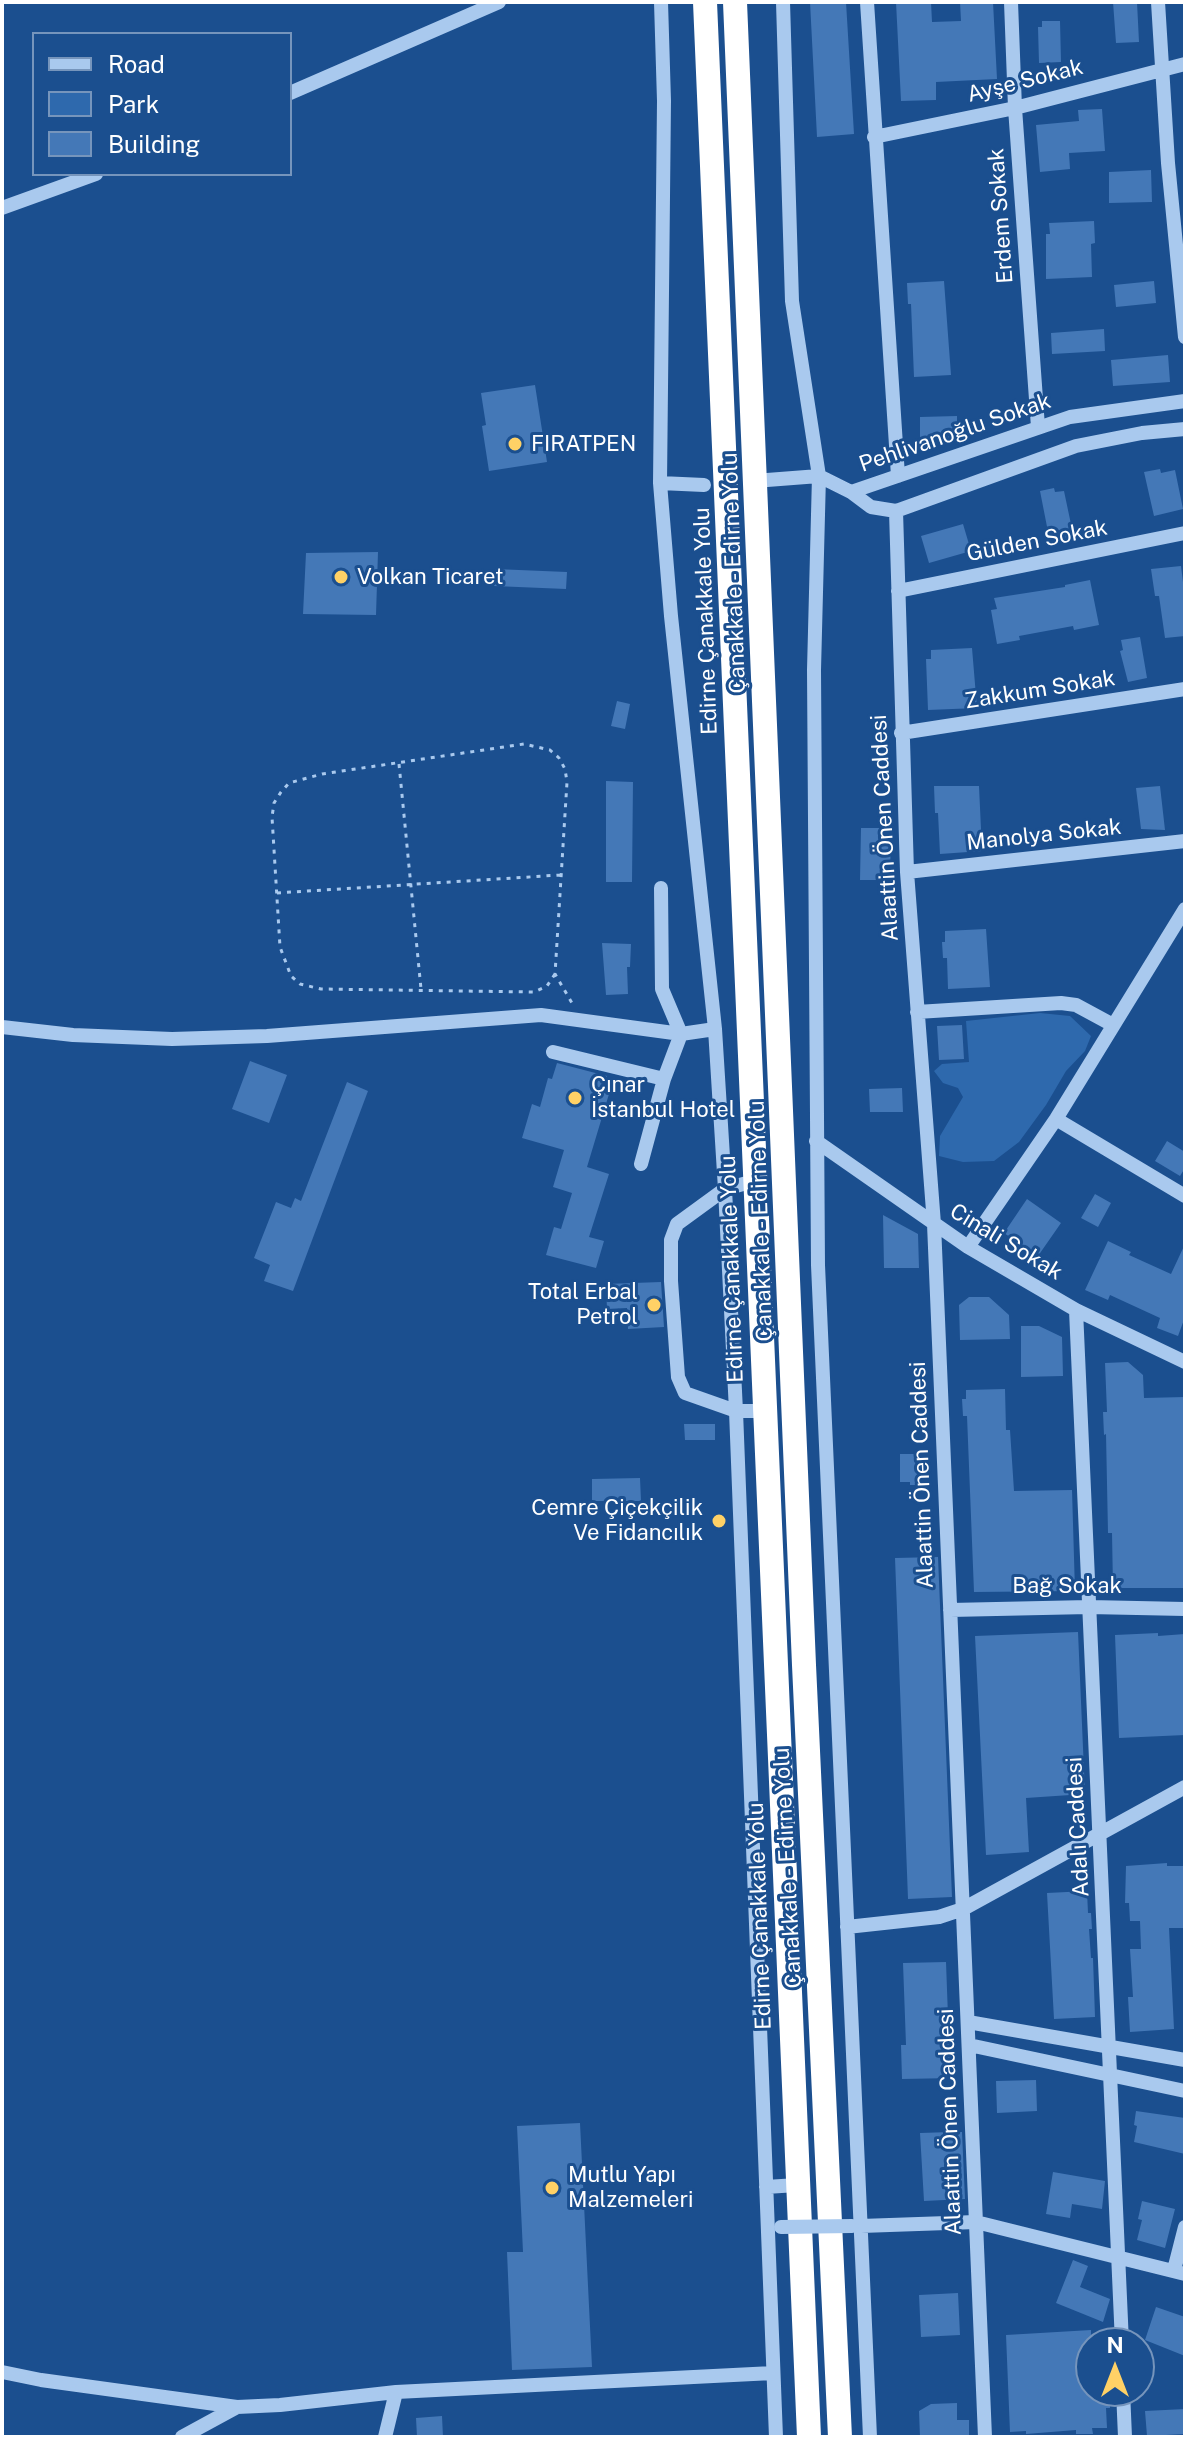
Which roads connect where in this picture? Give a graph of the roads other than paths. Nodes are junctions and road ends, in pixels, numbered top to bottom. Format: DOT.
graph roads {
  1 [pos="499,2"];
  2 [pos="661,2"];
  3 [pos="688,2"];
  4 [pos="705,2"];
  5 [pos="735,2"];
  6 [pos="751,2"];
  7 [pos="783,2"];
  8 [pos="867,2"];
  9 [pos="1011,2"];
  10 [pos="1158,2"];
  11 [pos="1185,64"];
  12 [pos="1161,70"];
  13 [pos="292,92"];
  14 [pos="1015,108"];
  15 [pos="874,137"];
  16 [pos="90,176"];
  17 [pos="743,183"];
  18 [pos="713,188"];
  19 [pos="2,208"];
  20 [pos="1185,337"];
  21 [pos="1185,401"];
  22 [pos="1038,427"];
  23 [pos="1185,429"];
  24 [pos="819,476"];
  25 [pos="898,476"];
  26 [pos="767,480"];
  27 [pos="660,483"];
  28 [pos="704,485"];
  29 [pos="851,492"];
  30 [pos="896,511"];
  31 [pos="1185,533"];
  32 [pos="898,591"];
  33 [pos="1185,689"];
  34 [pos="901,733"];
  35 [pos="1185,841"];
  36 [pos="907,872"];
  37 [pos="661,888"];
  38 [pos="1185,909"];
  39 [pos="917,1012"];
  40 [pos="1113,1025"];
  41 [pos="2,1027"];
  42 [pos="715,1029"];
  43 [pos="681,1034"];
  44 [pos="553,1052"];
  45 [pos="664,1079"];
  46 [pos="1056,1119"];
  47 [pos="816,1141"];
  48 [pos="641,1164"];
  49 [pos="754,1181"];
  50 [pos="725,1189"];
  51 [pos="1185,1196"];
  52 [pos="934,1224"];
  53 [pos="968,1247"];
  54 [pos="1076,1310"];
  55 [pos="1185,1362"];
  56 [pos="736,1411"];
  57 [pos="763,1411"];
  58 [pos="1089,1607"];
  59 [pos="1185,1609"];
  60 [pos="950,1610"];
  61 [pos="1185,1787"];
  62 [pos="1101,1833"];
  63 [pos="963,1909"];
  64 [pos="847,1927"];
  65 [pos="968,2022"];
  66 [pos="969,2045"];
  67 [pos="1109,2047"];
  68 [pos="1185,2060"];
  69 [pos="1109,2073"];
  70 [pos="1185,2091"];
  71 [pos="797,2185"];
  72 [pos="766,2187"];
  73 [pos="976,2222"];
  74 [pos="848,2226"];
  75 [pos="781,2227"];
  76 [pos="1185,2227"];
  77 [pos="1119,2257"];
  78 [pos="1179,2272"];
  79 [pos="1121,2327"];
  80 [pos="2,2372"];
  81 [pos="773,2373"];
  82 [pos="396,2392"];
  83 [pos="237,2407"];
  84 [pos="1124,2407"];
  85 [pos="182,2437"];
  86 [pos="385,2437"];
  87 [pos="776,2437"];
  88 [pos="809,2437"];
  89 [pos="840,2437"];
  90 [pos="870,2437"];
  91 [pos="985,2437"];
  92 [pos="1125,2437"];
  1 -- 13 [label="street"];
  2 -- 27 [label="street"];
  3 -- 18 [label="highway"];
  4 -- 18 [label="highway, Edirne Çanakkale Yolu"];
  5 -- 17 [label="highway, Çanakkale - Edirne Yolu"];
  6 -- 17 [label="highway"];
  7 -- 24 [label="street"];
  8 -- 15 [label="street"];
  9 -- 14 [label="street, Erdem Sokak"];
  10 -- 12 [label="street"];
  11 -- 12 [label="street, Ayşe Sokak"];
  12 -- 14 [label="street, Ayşe Sokak"];
  12 -- 20 [label="street"];
  14 -- 15 [label="street, Ayşe Sokak"];
  14 -- 22 [label="street, Erdem Sokak"];
  15 -- 25 [label="street"];
  16 -- 19 [label="street"];
  17 -- 74 [label="highway, Çanakkale - Edirne Yolu"];
  18 -- 49 [label="highway, Edirne Çanakkale Yolu"];
  21 -- 22 [label="street, Pehlivanoğlu Sokak"];
  22 -- 25 [label="street, Pehlivanoğlu Sokak"];
  23 -- 30 [label="street"];
  24 -- 26 [label="street"];
  24 -- 29 [label="street"];
  24 -- 47 [label="street"];
  25 -- 29 [label="street, Pehlivanoğlu Sokak"];
  27 -- 28 [label="street"];
  27 -- 42 [label="street"];
  29 -- 30 [label="street, Pehlivanoğlu Sokak"];
  30 -- 32 [label="street, Alaattin Önen Caddesi"];
  31 -- 32 [label="street, Gülden Sokak"];
  32 -- 34 [label="street, Alaattin Önen Caddesi"];
  33 -- 34 [label="street, Zakkum Sokak"];
  34 -- 36 [label="street, Alaattin Önen Caddesi"];
  35 -- 36 [label="street, Manolya Sokak"];
  36 -- 39 [label="street, Alaattin Önen Caddesi"];
  37 -- 43 [label="street"];
  38 -- 40 [label="street"];
  39 -- 40 [label="street"];
  39 -- 52 [label="street, Alaattin Önen Caddesi"];
  40 -- 46 [label="street"];
  41 -- 43 [label="street"];
  42 -- 43 [label="street"];
  42 -- 50 [label="street"];
  43 -- 45 [label="street"];
  44 -- 45 [label="street"];
  45 -- 48 [label="street"];
  46 -- 51 [label="street"];
  46 -- 53 [label="street"];
  47 -- 52 [label="street, Cinali Sokak"];
  47 -- 64 [label="street"];
  49 -- 50 [label="street"];
  49 -- 57 [label="highway, Edirne Çanakkale Yolu"];
  50 -- 56 [label="street"];
  50 -- 56 [label="street"];
  52 -- 53 [label="street, Cinali Sokak"];
  52 -- 60 [label="street, Alaattin Önen Caddesi"];
  53 -- 54 [label="street, Cinali Sokak"];
  54 -- 55 [label="street, Cinali Sokak"];
  54 -- 58 [label="street, Adalı Caddesi"];
  56 -- 57 [label="street"];
  56 -- 72 [label="street"];
  57 -- 71 [label="highway, Edirne Çanakkale Yolu"];
  58 -- 59 [label="street, Bağ Sokak"];
  58 -- 60 [label="street, Bağ Sokak"];
  58 -- 62 [label="street, Adalı Caddesi"];
  60 -- 63 [label="street, Alaattin Önen Caddesi"];
  61 -- 62 [label="street"];
  62 -- 63 [label="street"];
  62 -- 67 [label="street, Adalı Caddesi"];
  63 -- 64 [label="street"];
  63 -- 65 [label="street, Alaattin Önen Caddesi"];
  64 -- 74 [label="street"];
  65 -- 66 [label="street, Alaattin Önen Caddesi"];
  65 -- 67 [label="street"];
  66 -- 69 [label="street"];
  66 -- 73 [label="street, Alaattin Önen Caddesi"];
  67 -- 68 [label="street"];
  67 -- 69 [label="street, Adalı Caddesi"];
  69 -- 70 [label="street"];
  69 -- 77 [label="street, Adalı Caddesi"];
  71 -- 72 [label="street"];
  71 -- 88 [label="highway, Edirne Çanakkale Yolu"];
  72 -- 81 [label="street"];
  73 -- 74 [label="street"];
  73 -- 77 [label="street"];
  73 -- 91 [label="street, Alaattin Önen Caddesi"];
  74 -- 75 [label="street, bridge"];
  74 -- 89 [label="highway, Çanakkale - Edirne Yolu"];
  74 -- 90 [label="street"];
  76 -- 78 [label="street"];
  77 -- 78 [label="street"];
  77 -- 79 [label="street, Adalı Caddesi"];
  80 -- 83 [label="street"];
  81 -- 82 [label="street"];
  81 -- 87 [label="street"];
  82 -- 83 [label="street"];
  82 -- 86 [label="street"];
  83 -- 85 [label="street"];
  84 -- 92 [label="street"];
}
